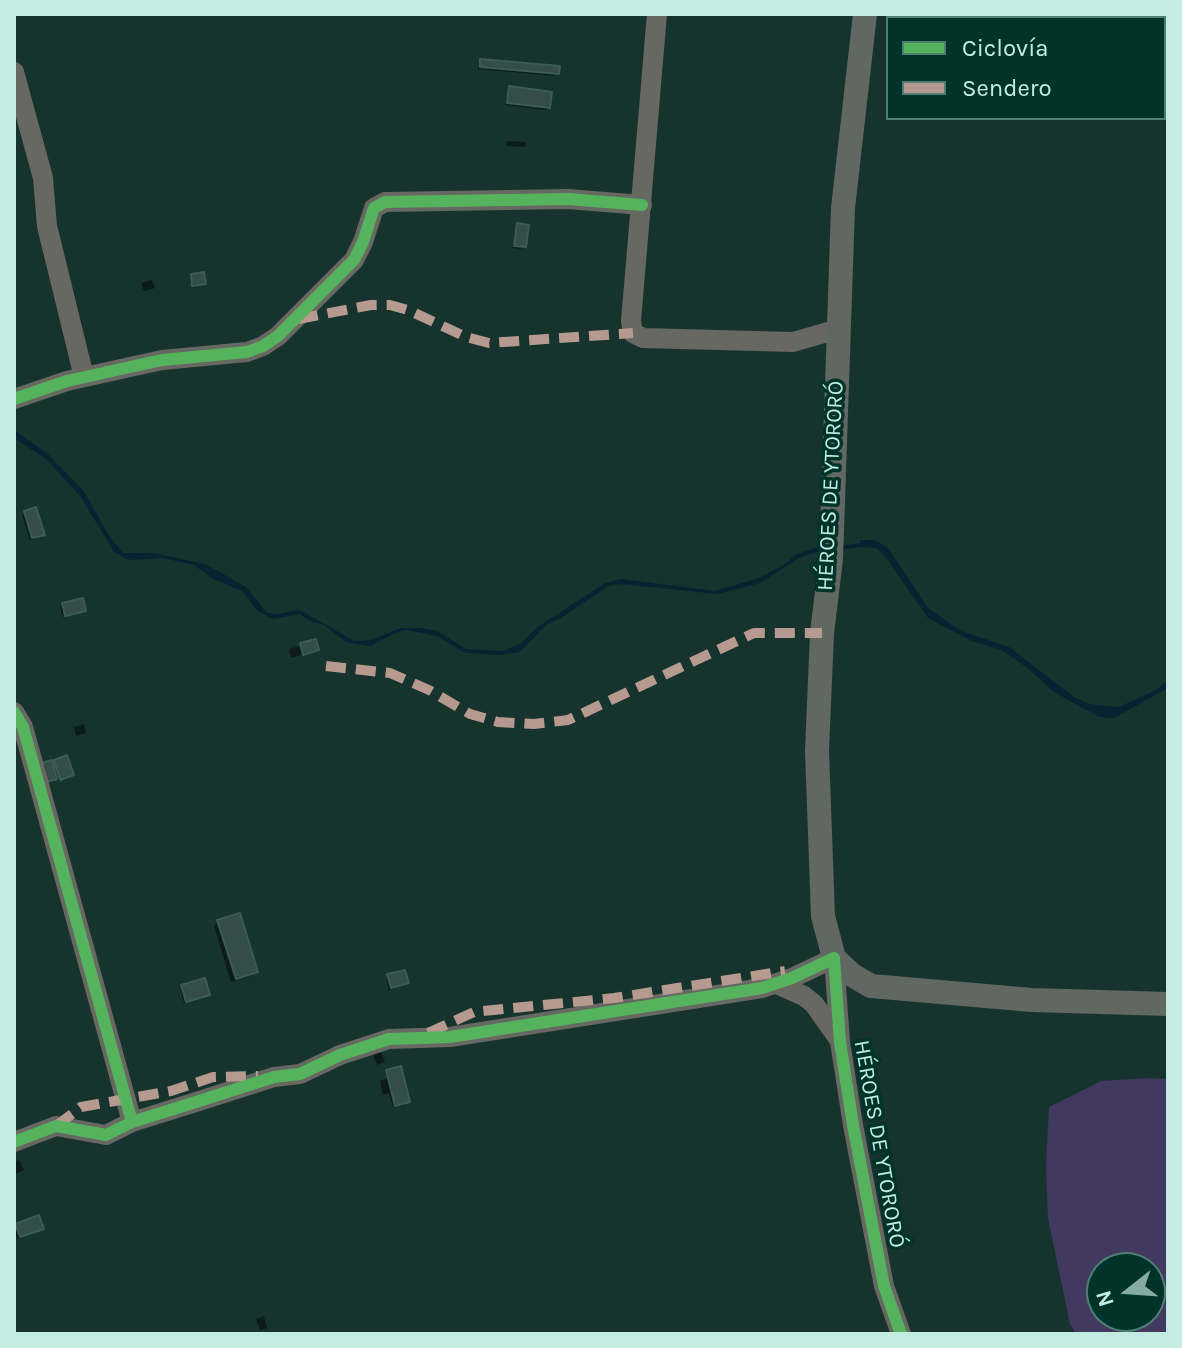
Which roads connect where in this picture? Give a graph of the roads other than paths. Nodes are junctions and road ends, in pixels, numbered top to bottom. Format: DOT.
graph roads {
  1 [pos="657,14"];
  2 [pos="865,14"];
  3 [pos="14,72"];
  4 [pos="642,205"];
  5 [pos="838,329"];
  6 [pos="84,377"];
  7 [pos="14,399"];
  8 [pos="14,712"];
  9 [pos="834,958"];
  10 [pos="777,984"];
  11 [pos="1168,1004"];
  12 [pos="840,1042"];
  13 [pos="132,1122"];
  14 [pos="14,1142"];
  15 [pos="901,1334"];
  1 -- 4 [label="street"];
  2 -- 5 [label="main road, HÉROES DE YTORORÓ"];
  3 -- 6 [label="street"];
  4 -- 5 [label="street"];
  4 -- 6 [label="street"];
  5 -- 9 [label="main road, HÉROES DE YTORORÓ"];
  6 -- 7 [label="street"];
  8 -- 13 [label="street"];
  9 -- 10 [label="street"];
  9 -- 11 [label="main road"];
  9 -- 12 [label="street, HÉROES DE YTORORÓ"];
  10 -- 12 [label="street"];
  10 -- 13 [label="street"];
  12 -- 15 [label="street, HÉROES DE YTORORÓ"];
  13 -- 14 [label="street"];
}
